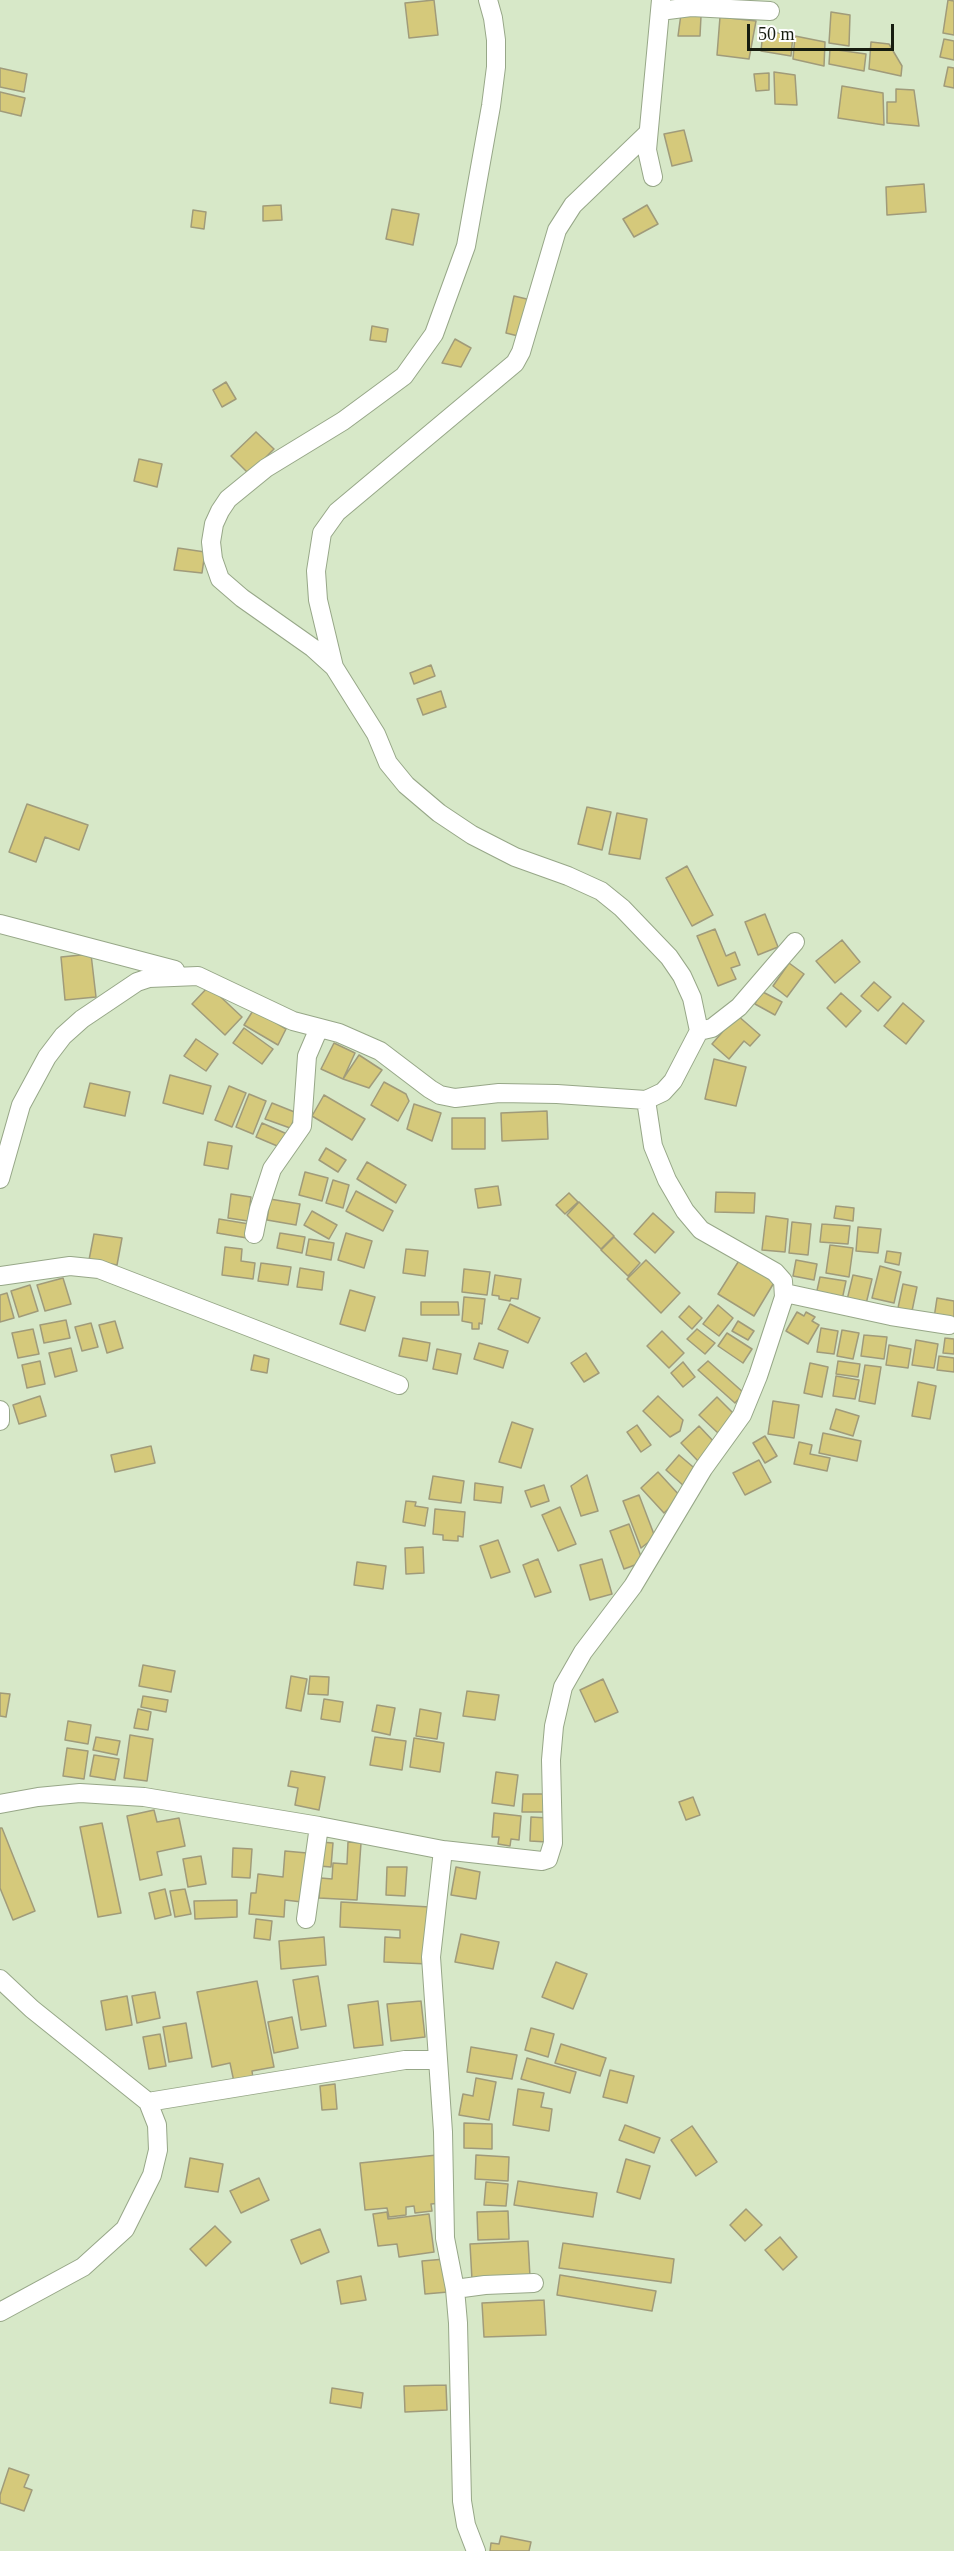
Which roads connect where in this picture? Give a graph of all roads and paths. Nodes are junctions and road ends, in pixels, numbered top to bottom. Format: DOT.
graph roads {
  1 [pos="488,0"];
  2 [pos="661,5"];
  3 [pos="770,12"];
  4 [pos="648,133"];
  5 [pos="653,177"];
  6 [pos="334,667"];
  7 [pos="0,924"];
  8 [pos="795,942"];
  9 [pos="198,976"];
  10 [pos="319,1028"];
  11 [pos="699,1031"];
  12 [pos="645,1100"];
  13 [pos="0,1179"];
  14 [pos="254,1234"];
  15 [pos="0,1276"];
  16 [pos="784,1293"];
  17 [pos="949,1325"];
  18 [pos="399,1384"];
  19 [pos="0,1410"];
  20 [pos="0,1420"];
  21 [pos="0,1804"];
  22 [pos="319,1826"];
  23 [pos="443,1850"];
  24 [pos="306,1919"];
  25 [pos="0,1979"];
  26 [pos="437,2060"];
  27 [pos="148,2102"];
  28 [pos="534,2283"];
  29 [pos="455,2289"];
  30 [pos="0,2312"];
  31 [pos="476,2551"];
  1 -- 6 [label="street"];
  2 -- 3 [label="street"];
  2 -- 4 [label="street"];
  4 -- 5 [label="street"];
  4 -- 6 [label="street"];
  6 -- 11 [label="street"];
  7 -- 9 [label="street"];
  8 -- 11 [label="street"];
  9 -- 10 [label="street"];
  9 -- 13 [label="street"];
  10 -- 12 [label="street"];
  10 -- 14 [label="street"];
  11 -- 12 [label="street"];
  12 -- 16 [label="street"];
  15 -- 18 [label="street"];
  16 -- 17 [label="street"];
  16 -- 23 [label="street"];
  19 -- 20 [label="street"];
  21 -- 22 [label="street"];
  22 -- 23 [label="street"];
  22 -- 24 [label="street"];
  23 -- 26 [label="street"];
  25 -- 27 [label="street"];
  26 -- 27 [label="street"];
  26 -- 29 [label="street"];
  27 -- 30 [label="street"];
  28 -- 29 [label="street"];
  29 -- 31 [label="street"];
}
